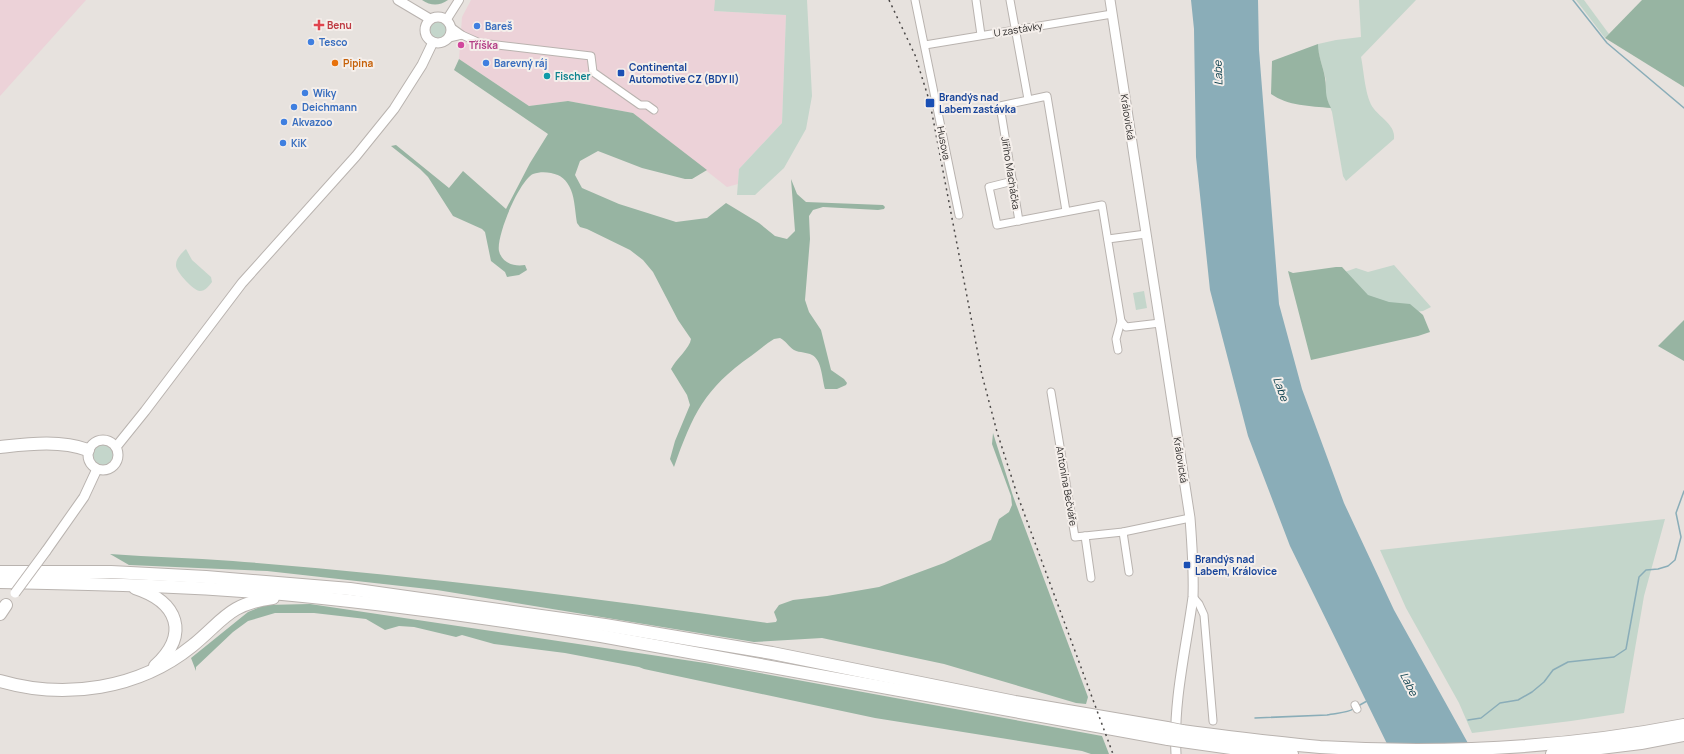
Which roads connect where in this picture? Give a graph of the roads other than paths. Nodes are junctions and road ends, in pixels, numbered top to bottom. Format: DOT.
graph roads {
  1 [pos="398,0"];
  2 [pos="459,0"];
  3 [pos="915,0"];
  4 [pos="976,0"];
  5 [pos="1010,0"];
  6 [pos="1110,0"];
  7 [pos="1112,14"];
  8 [pos="430,19"];
  9 [pos="449,23"];
  10 [pos="1015,30"];
  11 [pos="462,35"];
  12 [pos="981,35"];
  13 [pos="449,38"];
  14 [pos="433,42"];
  15 [pos="925,45"];
  16 [pos="1028,99"];
  17 [pos="654,110"];
  18 [pos="1013,181"];
  19 [pos="1066,211"];
  20 [pos="959,215"];
  21 [pos="1019,221"];
  22 [pos="1146,234"];
  23 [pos="1108,239"];
  24 [pos="1121,321"];
  25 [pos="1160,323"];
  26 [pos="1118,350"];
  27 [pos="1051,392"];
  28 [pos="0,447"];
  29 [pos="116,447"];
  30 [pos="88,450"];
  31 [pos="97,469"];
  32 [pos="1190,518"];
  33 [pos="1124,532"];
  34 [pos="1085,536"];
  35 [pos="0,572"];
  36 [pos="1129,572"];
  37 [pos="1092,578"];
  38 [pos="0,582"];
  39 [pos="112,584"];
  40 [pos="302,596"];
  41 [pos="1193,597"];
  42 [pos="2,610"];
  43 [pos="146,673"];
  44 [pos="1,680"];
  45 [pos="1213,721"];
  46 [pos="1684,725"];
  47 [pos="1168,734"];
  48 [pos="1684,735"];
  49 [pos="1182,736"];
  50 [pos="1638,738"];
  51 [pos="1176,754"];
  52 [pos="1292,754"];
  53 [pos="1552,754"];
  1 -- 8 [label="main road"];
  2 -- 9 [label="street"];
  3 -- 15 [label="street, Husova"];
  4 -- 12 [label="street"];
  5 -- 10 [label="street"];
  6 -- 7 [label="main road, Královická"];
  7 -- 10 [label="street, U zastávky"];
  7 -- 22 [label="main road, Královická"];
  8 -- 9 [label="main road"];
  8 -- 14 [label="main road"];
  9 -- 11 [label="street"];
  9 -- 13 [label="main road"];
  10 -- 12 [label="street, U zastávky"];
  10 -- 16 [label="street"];
  11 -- 13 [label="street"];
  11 -- 17 [label="street"];
  12 -- 15 [label="street, U zastávky"];
  13 -- 14 [label="main road"];
  14 -- 29 [label="main road"];
  15 -- 20 [label="street, Husova"];
  16 -- 18 [label="street, Jiřího Macháčka"];
  16 -- 19 [label="street, Jiřího Macháčka"];
  18 -- 21 [label="street, Jiřího Macháčka"];
  18 -- 21 [label="street"];
  19 -- 21 [label="street, Jiřího Macháčka"];
  19 -- 23 [label="street, Jiřího Macháčka"];
  22 -- 23 [label="street"];
  22 -- 25 [label="main road, Královická"];
  23 -- 24 [label="street"];
  24 -- 25 [label="street"];
  24 -- 26 [label="street"];
  25 -- 32 [label="main road, Královická"];
  27 -- 34 [label="street, Antonína Bečváře"];
  28 -- 30 [label="highway"];
  29 -- 30 [label="main road"];
  29 -- 31 [label="main road"];
  30 -- 31 [label="main road"];
  31 -- 42 [label="main road, bridge"];
  32 -- 33 [label="street, Antonína Bečváře"];
  32 -- 41 [label="main road, Královická"];
  33 -- 34 [label="street, Antonína Bečváře"];
  33 -- 36 [label="street"];
  34 -- 37 [label="street"];
  35 -- 47 [label="highway"];
  38 -- 39 [label="highway"];
  39 -- 40 [label="highway"];
  39 -- 43 [label="highway"];
  40 -- 43 [label="highway"];
  40 -- 47 [label="highway"];
  41 -- 45 [label="street"];
  41 -- 51 [label="main road, Královická"];
  43 -- 44 [label="highway"];
  46 -- 50 [label="highway"];
  47 -- 49 [label="highway, bridge"];
  48 -- 50 [label="highway"];
  49 -- 50 [label="highway"];
  49 -- 52 [label="highway"];
  50 -- 53 [label="highway"];
}
